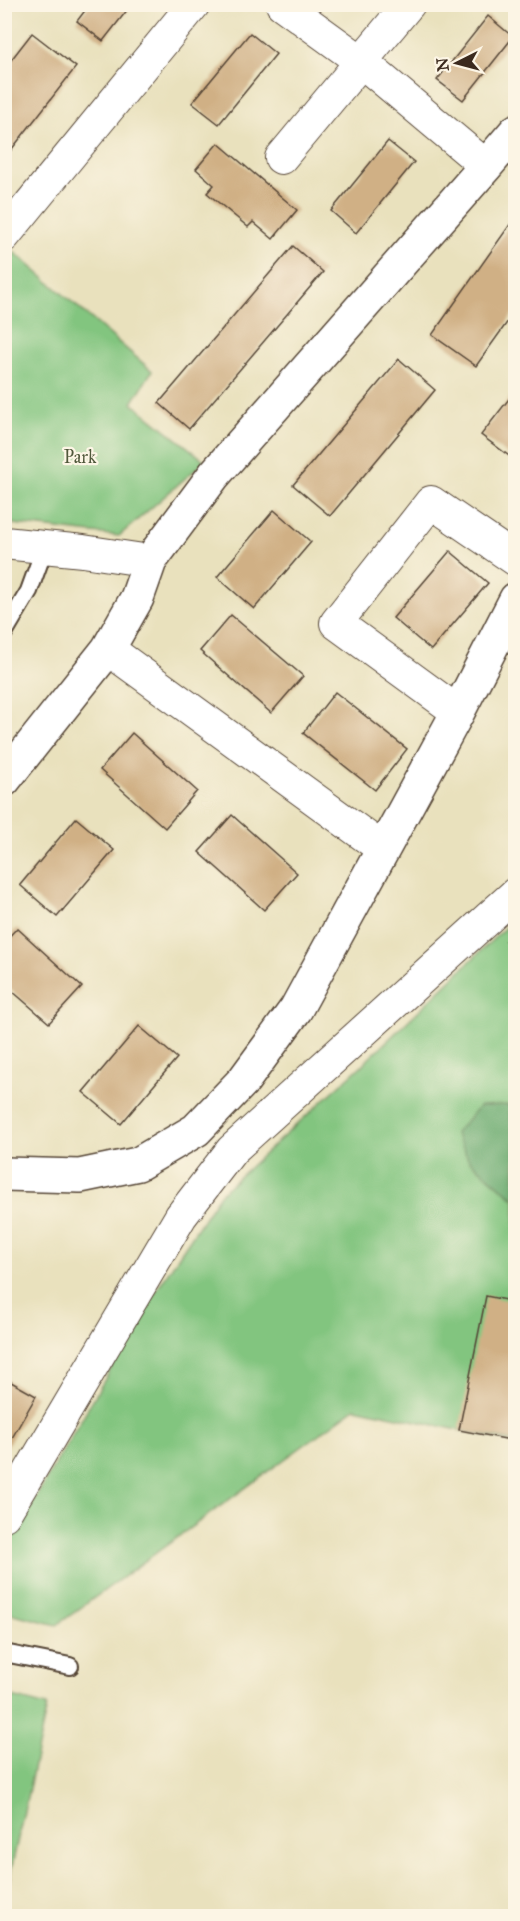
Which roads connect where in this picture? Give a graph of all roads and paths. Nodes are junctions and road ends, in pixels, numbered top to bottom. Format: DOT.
graph roads {
  1 [pos="194,4"];
  2 [pos="282,4"];
  3 [pos="409,4"];
  4 [pos="362,62"];
  5 [pos="516,131"];
  6 [pos="281,158"];
  7 [pos="486,166"];
  8 [pos="4,236"];
  9 [pos="4,543"];
  10 [pos="45,547"];
  11 [pos="516,560"];
  12 [pos="150,561"];
  13 [pos="516,599"];
  14 [pos="4,633"];
  15 [pos="108,649"];
  16 [pos="458,712"];
  17 [pos="4,780"];
  18 [pos="383,849"];
  19 [pos="516,893"];
  20 [pos="4,1174"];
  21 [pos="4,1515"];
  22 [pos="4,1653"];
  23 [pos="70,1666"];
  1 -- 8 [label="street"];
  2 -- 4 [label="street"];
  3 -- 4 [label="street"];
  4 -- 6 [label="street"];
  4 -- 7 [label="street"];
  5 -- 7 [label="street"];
  7 -- 12 [label="street"];
  9 -- 10 [label="street"];
  10 -- 12 [label="street"];
  10 -- 14 [label="lane"];
  11 -- 16 [label="street"];
  12 -- 15 [label="street"];
  13 -- 16 [label="street"];
  15 -- 17 [label="street"];
  15 -- 18 [label="street"];
  16 -- 18 [label="street"];
  18 -- 20 [label="street"];
  19 -- 21 [label="street"];
  22 -- 23 [label="lane"];
}
